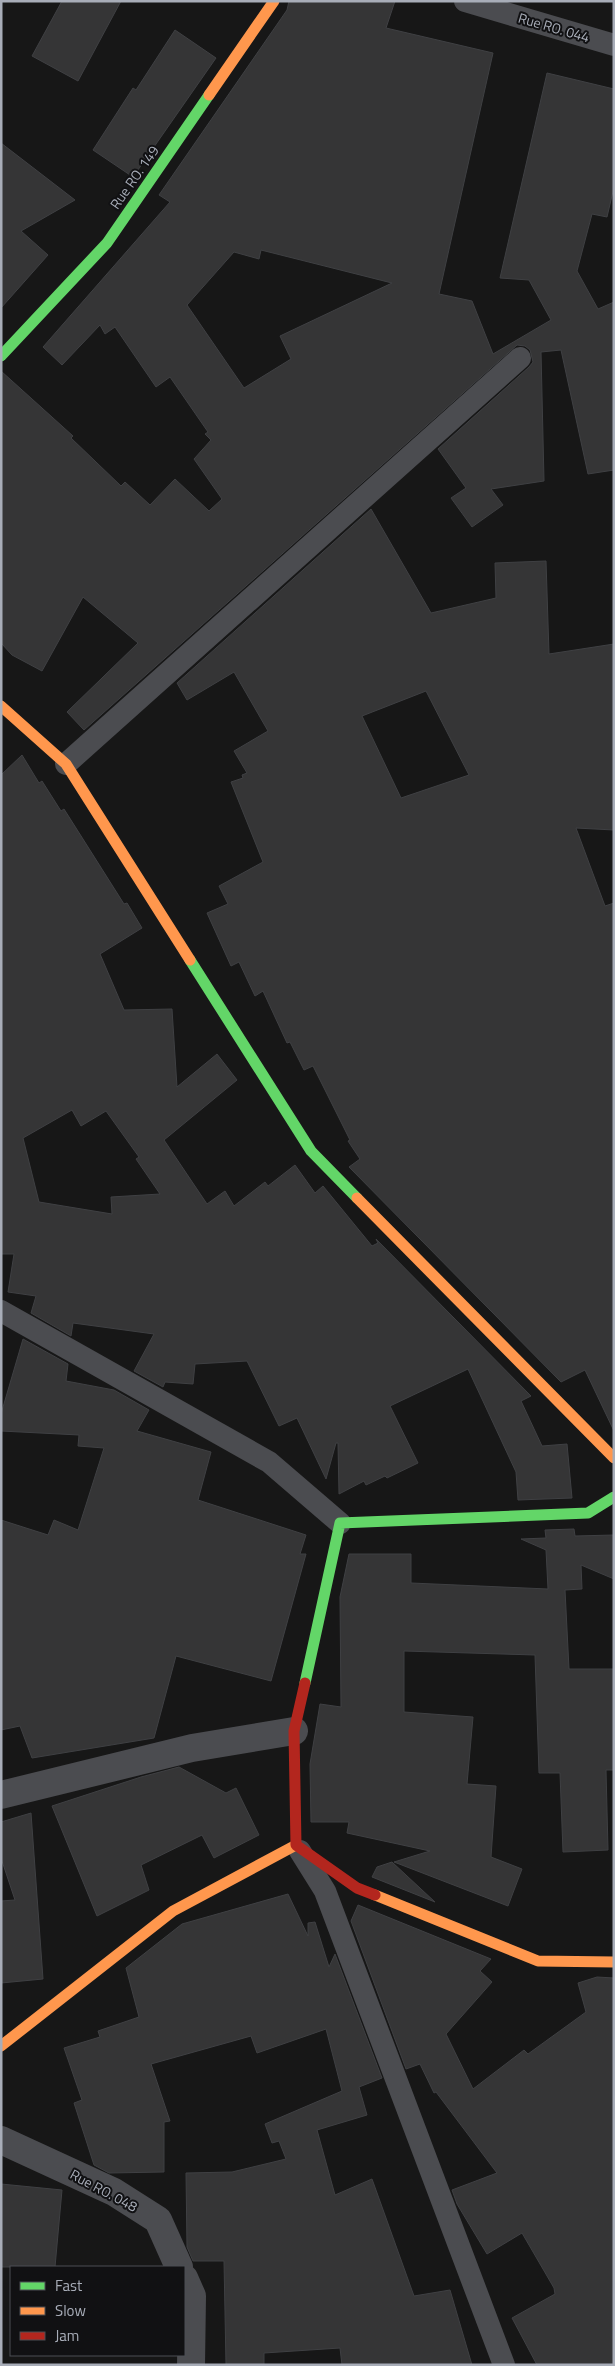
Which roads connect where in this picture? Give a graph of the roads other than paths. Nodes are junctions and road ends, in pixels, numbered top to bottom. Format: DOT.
graph roads {
  1 [pos="273,1"];
  2 [pos="465,1"];
  3 [pos="614,45"];
  4 [pos="1,356"];
  5 [pos="520,358"];
  6 [pos="1,706"];
  7 [pos="66,764"];
  8 [pos="1,1311"];
  9 [pos="614,1458"];
  10 [pos="614,1497"];
  11 [pos="340,1523"];
  12 [pos="294,1731"];
  13 [pos="1,1795"];
  14 [pos="296,1845"];
  15 [pos="614,1962"];
  16 [pos="1,2046"];
  17 [pos="1,2140"];
  18 [pos="179,2266"];
  19 [pos="188,2287"];
  20 [pos="191,2365"];
  21 [pos="504,2365"];
  1 -- 4 [label="street, Rue RO. 149"];
  2 -- 3 [label="lane, Rue RO. 044"];
  5 -- 7 [label="lane"];
  6 -- 7 [label="street"];
  7 -- 9 [label="street"];
  8 -- 11 [label="lane"];
  10 -- 11 [label="street"];
  11 -- 12 [label="street"];
  12 -- 13 [label="street"];
  12 -- 14 [label="street"];
  14 -- 15 [label="street"];
  14 -- 16 [label="street"];
  14 -- 21 [label="lane"];
  17 -- 18 [label="street, Rue RO. 048"];
  19 -- 20 [label="street"];
}
